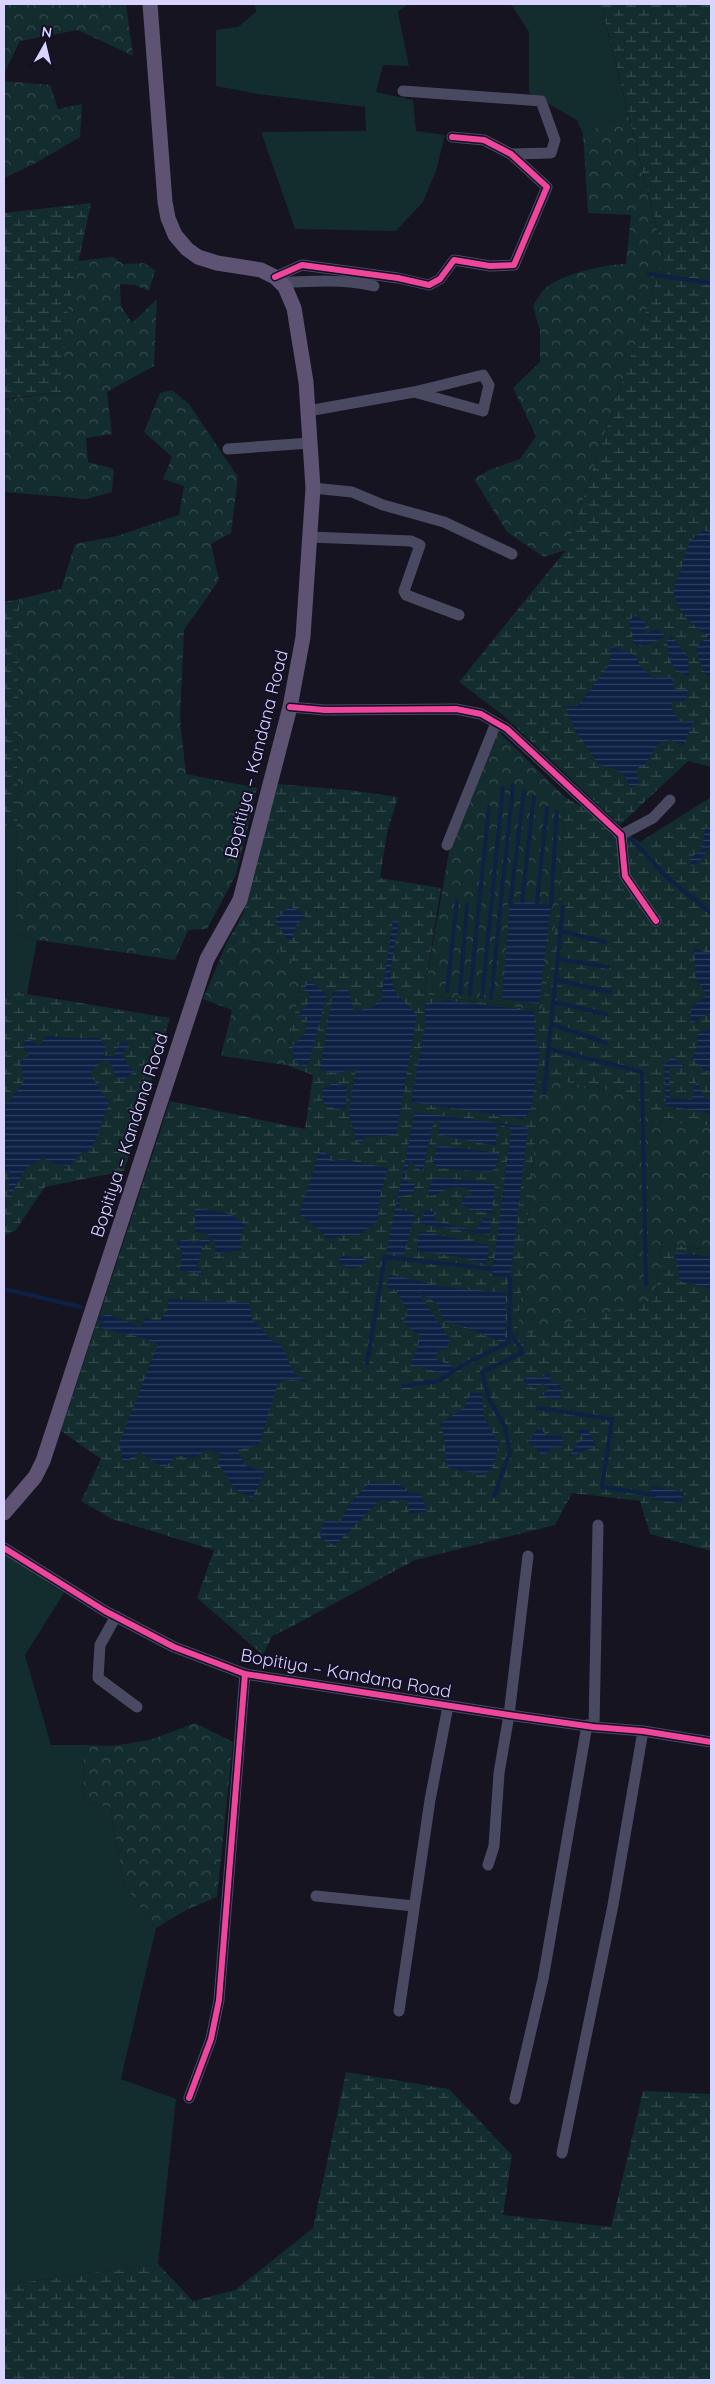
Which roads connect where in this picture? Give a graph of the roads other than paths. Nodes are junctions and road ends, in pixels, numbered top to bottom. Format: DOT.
graph roads {
  1 [pos="150,4"];
  2 [pos="403,91"];
  3 [pos="452,137"];
  4 [pos="511,154"];
  5 [pos="278,280"];
  6 [pos="374,286"];
  7 [pos="414,392"];
  8 [pos="308,412"];
  9 [pos="310,443"];
  10 [pos="228,449"];
  11 [pos="314,488"];
  12 [pos="310,537"];
  13 [pos="512,554"];
  14 [pos="459,615"];
  15 [pos="290,707"];
  16 [pos="496,723"];
  17 [pos="670,800"];
  18 [pos="620,835"];
  19 [pos="447,845"];
  20 [pos="656,922"];
  21 [pos="4,1513"];
  22 [pos="598,1525"];
  23 [pos="4,1548"];
  24 [pos="528,1556"];
  25 [pos="116,1616"];
  26 [pos="245,1674"];
  27 [pos="448,1706"];
  28 [pos="137,1707"];
  29 [pos="509,1715"];
  30 [pos="590,1726"];
  31 [pos="643,1731"];
  32 [pos="711,1742"];
  33 [pos="488,1864"];
  34 [pos="316,1896"];
  35 [pos="414,1906"];
  36 [pos="399,2011"];
  37 [pos="189,2098"];
  38 [pos="516,2099"];
  39 [pos="562,2153"];
  1 -- 5 [label="main road"];
  2 -- 4 [label="street"];
  3 -- 4 [label="street"];
  4 -- 5 [label="street"];
  5 -- 6 [label="street"];
  5 -- 8 [label="main road, Bopitiya – Kandana Road"];
  7 -- 7 [label="street"];
  7 -- 8 [label="street"];
  8 -- 9 [label="main road, Bopitiya – Kandana Road"];
  9 -- 10 [label="street"];
  9 -- 11 [label="main road, Bopitiya – Kandana Road"];
  11 -- 12 [label="main road, Bopitiya – Kandana Road"];
  11 -- 13 [label="street"];
  12 -- 14 [label="street"];
  12 -- 15 [label="main road, Bopitiya – Kandana Road"];
  15 -- 16 [label="street"];
  15 -- 21 [label="main road, Bopitiya – Kandana Road"];
  16 -- 18 [label="street"];
  16 -- 19 [label="street"];
  17 -- 18 [label="street"];
  18 -- 20 [label="street"];
  22 -- 30 [label="street"];
  23 -- 25 [label="street, Bopitiya – Kandana Road"];
  24 -- 29 [label="street"];
  25 -- 26 [label="street, Bopitiya – Kandana Road"];
  25 -- 28 [label="street"];
  26 -- 27 [label="street, Bopitiya – Kandana Road"];
  26 -- 37 [label="street"];
  27 -- 29 [label="street, Bopitiya – Kandana Road"];
  27 -- 35 [label="street"];
  29 -- 30 [label="street, Bopitiya – Kandana Road"];
  29 -- 33 [label="street"];
  30 -- 31 [label="street, Bopitiya – Kandana Road"];
  30 -- 38 [label="street"];
  31 -- 32 [label="street, Bopitiya – Kandana Road"];
  31 -- 39 [label="street"];
  34 -- 35 [label="street"];
  35 -- 36 [label="street"];
}
